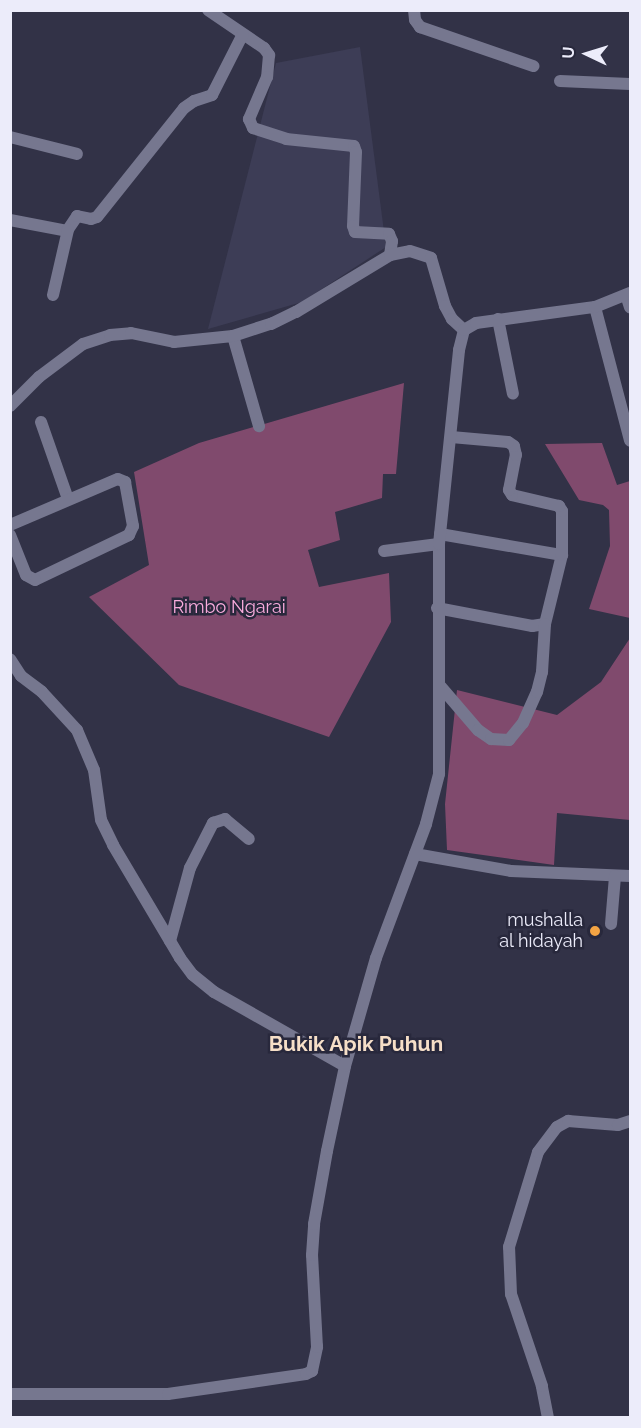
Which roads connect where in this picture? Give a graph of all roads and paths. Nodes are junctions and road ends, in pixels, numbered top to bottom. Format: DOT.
graph roads {
  1 [pos="208,10"];
  2 [pos="414,10"];
  3 [pos="243,34"];
  4 [pos="532,66"];
  5 [pos="560,81"];
  6 [pos="630,84"];
  7 [pos="10,136"];
  8 [pos="77,154"];
  9 [pos="10,220"];
  10 [pos="68,230"];
  11 [pos="390,255"];
  12 [pos="628,294"];
  13 [pos="54,296"];
  14 [pos="595,307"];
  15 [pos="630,307"];
  16 [pos="498,319"];
  17 [pos="464,330"];
  18 [pos="233,336"];
  19 [pos="513,394"];
  20 [pos="10,406"];
  21 [pos="41,422"];
  22 [pos="259,426"];
  23 [pos="451,437"];
  24 [pos="630,440"];
  25 [pos="68,499"];
  26 [pos="10,525"];
  27 [pos="10,535"];
  28 [pos="440,539"];
  29 [pos="384,552"];
  30 [pos="562,555"];
  31 [pos="437,608"];
  32 [pos="545,624"];
  33 [pos="10,659"];
  34 [pos="441,687"];
  35 [pos="249,839"];
  36 [pos="415,854"];
  37 [pos="615,876"];
  38 [pos="630,876"];
  39 [pos="611,924"];
  40 [pos="170,941"];
  41 [pos="345,1066"];
  42 [pos="630,1121"];
  43 [pos="10,1394"];
  44 [pos="548,1418"];
  1 -- 3 [label="street"];
  2 -- 4 [label="street"];
  3 -- 10 [label="street"];
  3 -- 11 [label="street"];
  5 -- 6 [label="street"];
  7 -- 8 [label="street"];
  9 -- 10 [label="street"];
  10 -- 13 [label="street"];
  11 -- 17 [label="street"];
  11 -- 18 [label="street"];
  12 -- 14 [label="street"];
  12 -- 15 [label="street"];
  14 -- 16 [label="street"];
  14 -- 24 [label="street"];
  16 -- 17 [label="street"];
  16 -- 19 [label="street"];
  17 -- 23 [label="street"];
  18 -- 20 [label="street"];
  18 -- 22 [label="street"];
  21 -- 25 [label="street"];
  23 -- 28 [label="street"];
  23 -- 30 [label="street"];
  25 -- 26 [label="street"];
  25 -- 27 [label="street"];
  28 -- 29 [label="street"];
  28 -- 30 [label="street"];
  28 -- 31 [label="street"];
  30 -- 32 [label="street"];
  31 -- 32 [label="street"];
  31 -- 34 [label="street"];
  32 -- 34 [label="street"];
  33 -- 40 [label="street"];
  34 -- 36 [label="street"];
  35 -- 40 [label="street"];
  36 -- 37 [label="street"];
  36 -- 41 [label="street"];
  37 -- 38 [label="street"];
  37 -- 39 [label="street"];
  40 -- 41 [label="street"];
  41 -- 43 [label="street"];
  42 -- 44 [label="street"];
}
